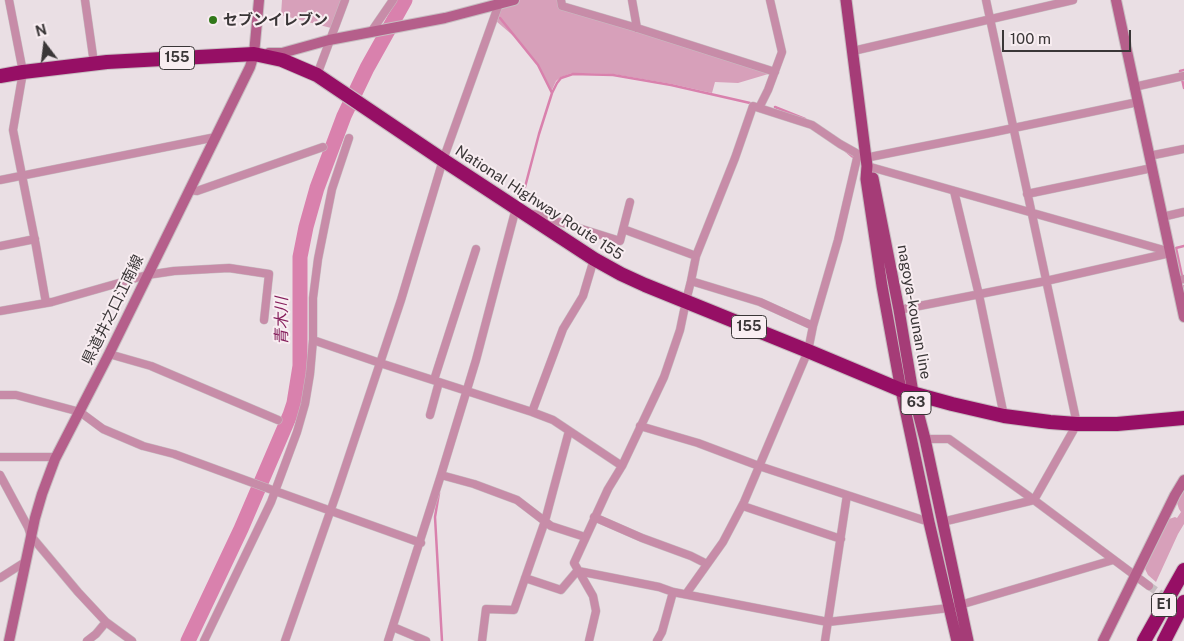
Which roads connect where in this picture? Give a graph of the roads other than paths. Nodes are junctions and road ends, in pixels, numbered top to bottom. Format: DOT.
graph roads {
  1 [pos="9,0"];
  2 [pos="86,0"];
  3 [pos="259,0"];
  4 [pos="345,0"];
  5 [pos="394,0"];
  6 [pos="514,0"];
  7 [pos="560,0"];
  8 [pos="632,0"];
  9 [pos="770,0"];
  10 [pos="846,0"];
  11 [pos="986,0"];
  12 [pos="1073,0"];
  13 [pos="1116,0"];
  14 [pos="495,2"];
  15 [pos="990,19"];
  16 [pos="637,28"];
  17 [pos="374,32"];
  18 [pos="330,40"];
  19 [pos="853,51"];
  20 [pos="254,54"];
  21 [pos="94,63"];
  22 [pos="23,72"];
  23 [pos="774,72"];
  24 [pos="317,75"];
  25 [pos="0,76"];
  26 [pos="1184,76"];
  27 [pos="1134,86"];
  28 [pos="1138,102"];
  29 [pos="760,108"];
  30 [pos="1013,128"];
  31 [pos="216,136"];
  32 [pos="349,138"];
  33 [pos="323,147"];
  34 [pos="1184,149"];
  35 [pos="1149,156"];
  36 [pos="863,159"];
  37 [pos="443,160"];
  38 [pos="1152,168"];
  39 [pos="22,175"];
  40 [pos="0,180"];
  41 [pos="189,190"];
  42 [pos="954,191"];
  43 [pos="1028,194"];
  44 [pos="630,202"];
  45 [pos="516,208"];
  46 [pos="1031,212"];
  47 [pos="1184,212"];
  48 [pos="1162,217"];
  49 [pos="623,229"];
  50 [pos="35,239"];
  51 [pos="0,246"];
  52 [pos="476,249"];
  53 [pos="1170,253"];
  54 [pos="696,256"];
  55 [pos="594,259"];
  56 [pos="148,275"];
  57 [pos="1180,280"];
  58 [pos="691,281"];
  59 [pos="1046,281"];
  60 [pos="979,295"];
  61 [pos="686,301"];
  62 [pos="46,303"];
  63 [pos="899,310"];
  64 [pos="0,311"];
  65 [pos="1184,317"];
  66 [pos="264,320"];
  67 [pos="813,326"];
  68 [pos="313,340"];
  69 [pos="808,351"];
  70 [pos="109,354"];
  71 [pos="380,363"];
  72 [pos="437,381"];
  73 [pos="466,391"];
  74 [pos="907,392"];
  75 [pos="0,395"];
  76 [pos="80,412"];
  77 [pos="532,412"];
  78 [pos="430,415"];
  79 [pos="1004,416"];
  80 [pos="1184,418"];
  81 [pos="278,420"];
  82 [pos="1077,424"];
  83 [pos="640,426"];
  84 [pos="569,431"];
  85 [pos="925,439"];
  86 [pos="0,457"];
  87 [pos="55,459"];
  88 [pos="622,466"];
  89 [pos="759,466"];
  90 [pos="0,475"];
  91 [pos="441,476"];
  92 [pos="1184,480"];
  93 [pos="275,491"];
  94 [pos="847,495"];
  95 [pos="1034,500"];
  96 [pos="742,506"];
  97 [pos="330,511"];
  98 [pos="594,517"];
  99 [pos="545,521"];
  100 [pos="929,522"];
  101 [pos="942,522"];
  102 [pos="31,536"];
  103 [pos="585,537"];
  104 [pos="840,539"];
  105 [pos="421,543"];
  106 [pos="1113,560"];
  107 [pos="25,562"];
  108 [pos="707,564"];
  109 [pos="578,570"];
  110 [pos="1184,570"];
  111 [pos="1135,576"];
  112 [pos="0,578"];
  113 [pos="525,578"];
  114 [pos="1149,586"];
  115 [pos="673,592"];
  116 [pos="686,594"];
  117 [pos="1184,602"];
  118 [pos="954,607"];
  119 [pos="106,622"];
  120 [pos="828,622"];
  121 [pos="393,627"];
  122 [pos="10,641"];
  123 [pos="87,641"];
  124 [pos="132,641"];
  125 [pos="204,641"];
  126 [pos="285,641"];
  127 [pos="388,641"];
  128 [pos="426,641"];
  129 [pos="482,641"];
  130 [pos="589,641"];
  131 [pos="657,641"];
  132 [pos="825,641"];
  133 [pos="957,641"];
  134 [pos="968,641"];
  135 [pos="1103,641"];
  136 [pos="1144,641"];
  137 [pos="1164,641"];
  1 -- 22 [label="street"];
  2 -- 21 [label="street"];
  3 -- 20 [label="street, 県道井之口江南線"];
  4 -- 18 [label="street"];
  5 -- 17 [label="street"];
  6 -- 14 [label="street"];
  7 -- 16 [label="street"];
  8 -- 16 [label="street"];
  9 -- 23 [label="street"];
  10 -- 19 [label="main road, nagoya-kounan line / 63"];
  11 -- 15 [label="street"];
  12 -- 15 [label="street"];
  13 -- 27 [label="street"];
  14 -- 17 [label="street"];
  14 -- 37 [label="street"];
  15 -- 19 [label="street"];
  15 -- 30 [label="street"];
  16 -- 23 [label="street"];
  17 -- 18 [label="street"];
  18 -- 20 [label="street"];
  18 -- 24 [label="street"];
  19 -- 36 [label="main road, nagoya-kounan line / 63"];
  20 -- 21 [label="highway, National Highway Route 155 / 155"];
  20 -- 24 [label="highway, National Highway Route 155 / 155"];
  20 -- 31 [label="street, 県道井之口江南線"];
  21 -- 22 [label="highway, National Highway Route 155 / 155"];
  22 -- 25 [label="highway, National Highway Route 155 / 155"];
  22 -- 39 [label="street"];
  23 -- 29 [label="street"];
  24 -- 37 [label="highway, National Highway Route 155 / 155"];
  26 -- 27 [label="street"];
  27 -- 28 [label="street"];
  28 -- 30 [label="street"];
  28 -- 35 [label="street"];
  29 -- 36 [label="street"];
  29 -- 54 [label="street"];
  30 -- 36 [label="street"];
  30 -- 43 [label="street"];
  31 -- 39 [label="street"];
  31 -- 41 [label="street, 県道井之口江南線"];
  32 -- 68 [label="street"];
  33 -- 41 [label="street"];
  34 -- 35 [label="street"];
  35 -- 38 [label="street"];
  36 -- 42 [label="street"];
  36 -- 63 [label="main road, nagoya-kounan line / 63"];
  36 -- 67 [label="street"];
  36 -- 74 [label="main road, nagoya-kounan line / 63"];
  37 -- 45 [label="highway, National Highway Route 155 / 155"];
  37 -- 71 [label="street"];
  38 -- 43 [label="street"];
  38 -- 48 [label="street"];
  39 -- 40 [label="street"];
  39 -- 50 [label="street"];
  41 -- 56 [label="street, 県道井之口江南線"];
  42 -- 46 [label="street"];
  42 -- 60 [label="street"];
  43 -- 46 [label="street"];
  44 -- 49 [label="street"];
  45 -- 49 [label="street"];
  45 -- 55 [label="highway, National Highway Route 155 / 155"];
  45 -- 73 [label="street"];
  46 -- 53 [label="street"];
  46 -- 59 [label="street"];
  47 -- 48 [label="street"];
  48 -- 53 [label="street"];
  49 -- 54 [label="street"];
  50 -- 51 [label="street"];
  50 -- 62 [label="street"];
  52 -- 72 [label="street"];
  53 -- 57 [label="street"];
  53 -- 59 [label="street"];
  54 -- 58 [label="street"];
  55 -- 61 [label="highway, National Highway Route 155 / 155"];
  55 -- 77 [label="street"];
  56 -- 62 [label="street"];
  56 -- 66 [label="street"];
  56 -- 70 [label="street, 県道井之口江南線"];
  57 -- 65 [label="street"];
  58 -- 61 [label="street"];
  58 -- 67 [label="street"];
  59 -- 60 [label="street"];
  59 -- 82 [label="street"];
  60 -- 63 [label="street"];
  60 -- 79 [label="street"];
  61 -- 69 [label="highway, National Highway Route 155 / 155"];
  61 -- 83 [label="street"];
  62 -- 64 [label="street"];
  63 -- 74 [label="main road, nagoya-kounan line / 63"];
  67 -- 69 [label="street"];
  68 -- 71 [label="street"];
  68 -- 93 [label="street"];
  69 -- 74 [label="highway, National Highway Route 155 / 155"];
  69 -- 89 [label="street"];
  70 -- 76 [label="street, 県道井之口江南線"];
  70 -- 81 [label="street"];
  71 -- 72 [label="street"];
  71 -- 97 [label="street"];
  72 -- 73 [label="street"];
  72 -- 78 [label="street"];
  73 -- 77 [label="street"];
  73 -- 91 [label="street"];
  74 -- 79 [label="highway, National Highway Route 155 / 155"];
  74 -- 85 [label="main road, nagoya-kounan line / 63"];
  74 -- 100 [label="main road, nagoya-kounan line / 63"];
  75 -- 76 [label="street"];
  76 -- 87 [label="street, 県道井之口江南線"];
  76 -- 93 [label="street"];
  77 -- 84 [label="street"];
  79 -- 82 [label="highway, National Highway Route 155 / 155"];
  80 -- 82 [label="highway, National Highway Route 155 / 155"];
  82 -- 95 [label="street"];
  83 -- 88 [label="street"];
  83 -- 89 [label="street"];
  84 -- 88 [label="street"];
  84 -- 99 [label="street"];
  85 -- 95 [label="street"];
  85 -- 101 [label="main road, nagoya-kounan line / 63"];
  86 -- 87 [label="street"];
  87 -- 102 [label="street, 県道井之口江南線"];
  88 -- 98 [label="street"];
  89 -- 94 [label="street"];
  89 -- 96 [label="street"];
  90 -- 102 [label="street"];
  91 -- 99 [label="street"];
  91 -- 105 [label="street"];
  92 -- 111 [label="street"];
  93 -- 97 [label="street"];
  93 -- 125 [label="street"];
  94 -- 100 [label="street"];
  94 -- 104 [label="street"];
  95 -- 101 [label="street"];
  95 -- 106 [label="street"];
  96 -- 104 [label="street"];
  96 -- 108 [label="street"];
  97 -- 105 [label="street"];
  97 -- 126 [label="street"];
  98 -- 103 [label="street"];
  98 -- 108 [label="street"];
  99 -- 103 [label="street"];
  99 -- 113 [label="street"];
  100 -- 118 [label="main road, nagoya-kounan line / 63"];
  101 -- 118 [label="main road, nagoya-kounan line / 63"];
  102 -- 107 [label="street, 県道井之口江南線"];
  102 -- 119 [label="street"];
  103 -- 109 [label="street"];
  104 -- 120 [label="street"];
  105 -- 121 [label="street"];
  106 -- 111 [label="street"];
  106 -- 118 [label="street"];
  107 -- 112 [label="street"];
  107 -- 122 [label="street, 県道井之口江南線"];
  108 -- 116 [label="street"];
  109 -- 113 [label="street"];
  109 -- 115 [label="street"];
  109 -- 130 [label="street"];
  110 -- 136 [label="highway, E1"];
  111 -- 114 [label="street"];
  111 -- 135 [label="street"];
  113 -- 129 [label="street"];
  115 -- 116 [label="street"];
  115 -- 131 [label="street"];
  116 -- 120 [label="street"];
  117 -- 137 [label="highway, E1"];
  118 -- 120 [label="street"];
  118 -- 133 [label="main road, nagoya-kounan line / 63"];
  118 -- 134 [label="main road, nagoya-kounan line / 63"];
  119 -- 123 [label="street"];
  119 -- 124 [label="street"];
  120 -- 132 [label="street"];
  121 -- 127 [label="street"];
  121 -- 128 [label="street"];
}
